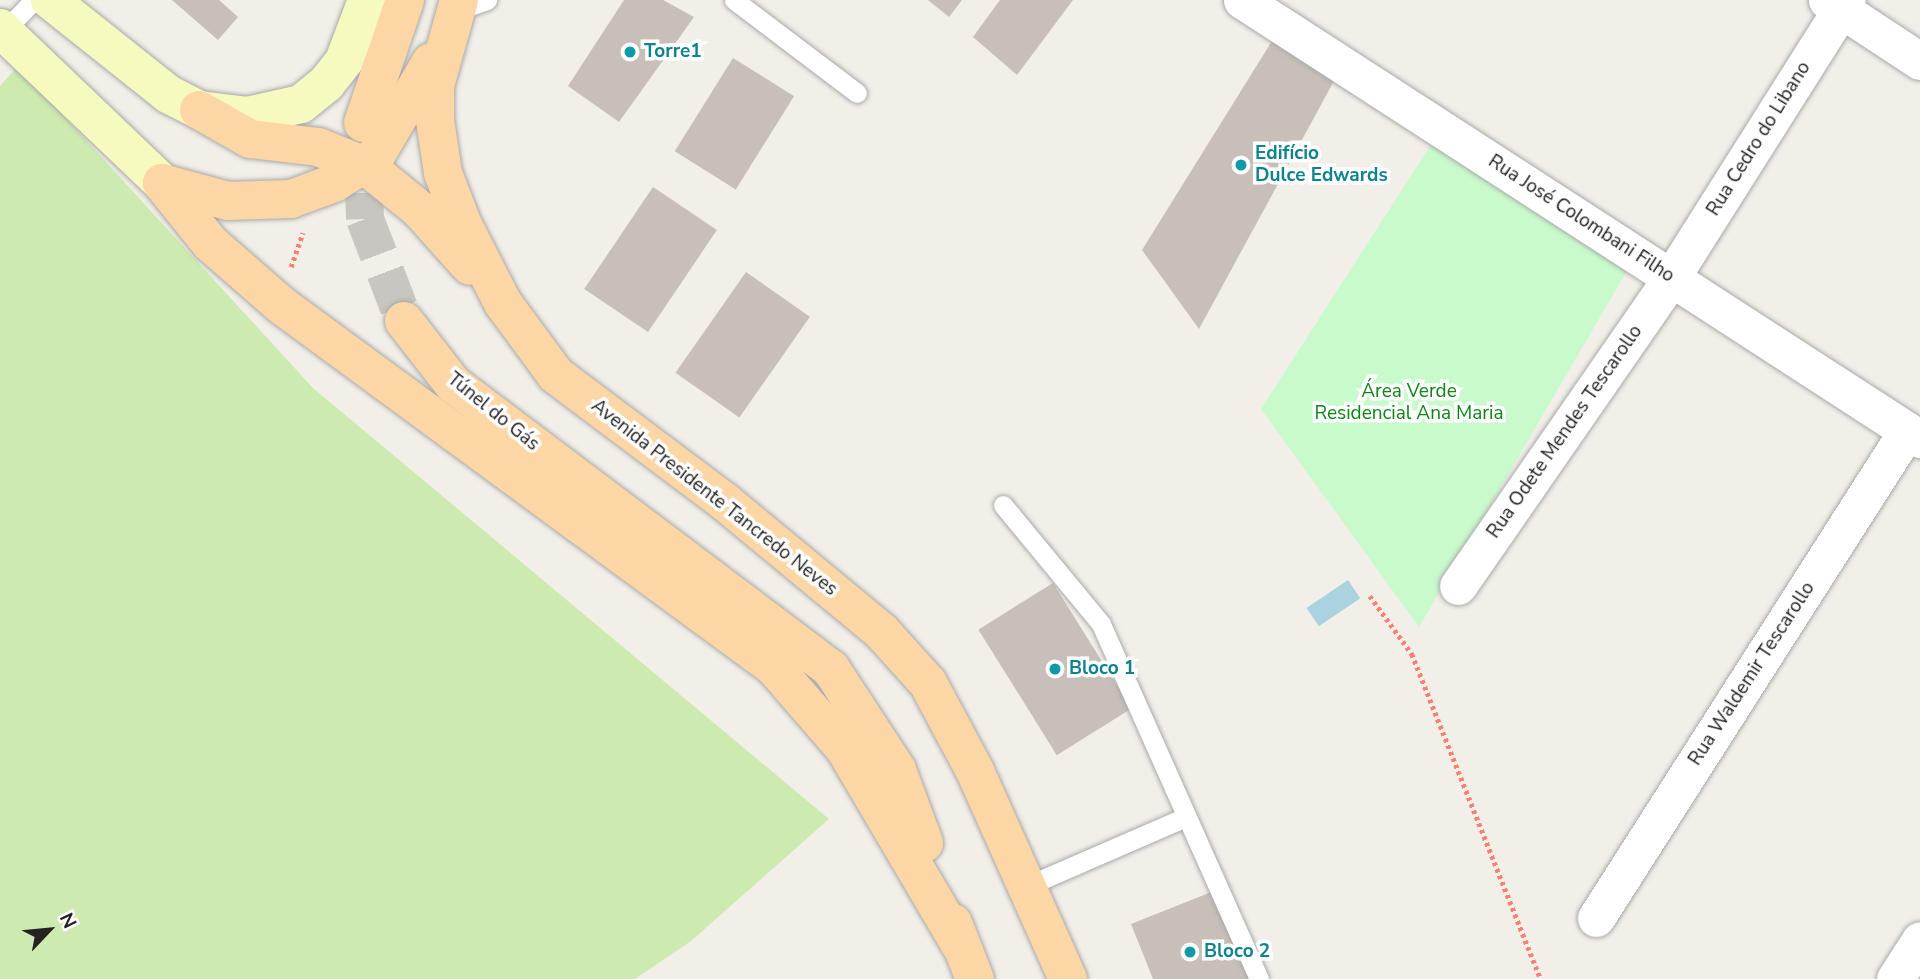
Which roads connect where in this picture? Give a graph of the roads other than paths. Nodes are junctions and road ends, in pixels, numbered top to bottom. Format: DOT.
graph roads {
  1 [pos="34,0"];
  2 [pos="50,0"];
  3 [pos="367,0"];
  4 [pos="405,0"];
  5 [pos="734,0"];
  6 [pos="1242,0"];
  7 [pos="1839,3"];
  8 [pos="467,4"];
  9 [pos="1,31"];
  10 [pos="1920,61"];
  11 [pos="857,93"];
  12 [pos="200,110"];
  13 [pos="363,123"];
  14 [pos="366,166"];
  15 [pos="162,183"];
  16 [pos="1671,278"];
  17 [pos="503,303"];
  18 [pos="404,321"];
  19 [pos="1914,435"];
  20 [pos="1003,505"];
  21 [pos="1458,586"];
  22 [pos="1186,817"];
  23 [pos="1027,886"];
  24 [pos="1596,918"];
  25 [pos="1920,940"];
  26 [pos="968,962"];
  27 [pos="1068,979"];
  28 [pos="1259,979"];
  29 [pos="1895,979"];
  1 -- 9 [label="lane"];
  2 -- 12 [label="main road"];
  3 -- 12 [label="main road"];
  4 -- 13 [label="main road"];
  5 -- 11 [label="lane"];
  6 -- 16 [label="street, Rua José Colombani Filho"];
  7 -- 10 [label="street"];
  7 -- 16 [label="street, Rua Cedro do Libano"];
  8 -- 14 [label="main road"];
  8 -- 17 [label="main road, Avenida Presidente Tancredo Neves"];
  9 -- 15 [label="main road"];
  12 -- 14 [label="main road"];
  14 -- 15 [label="main road"];
  14 -- 17 [label="main road"];
  15 -- 26 [label="main road"];
  16 -- 19 [label="street, Rua José Colombani Filho"];
  16 -- 21 [label="street, Rua Odete Mendes Tescarollo"];
  17 -- 23 [label="main road, Avenida Presidente Tancredo Neves"];
  18 -- 26 [label="main road, Túnel do Gás"];
  19 -- 24 [label="street, Rua Waldemir Tescarollo"];
  20 -- 22 [label="lane"];
  22 -- 23 [label="lane"];
  22 -- 28 [label="lane"];
  23 -- 27 [label="main road, Avenida Presidente Tancredo Neves"];
  25 -- 29 [label="street"];
}
